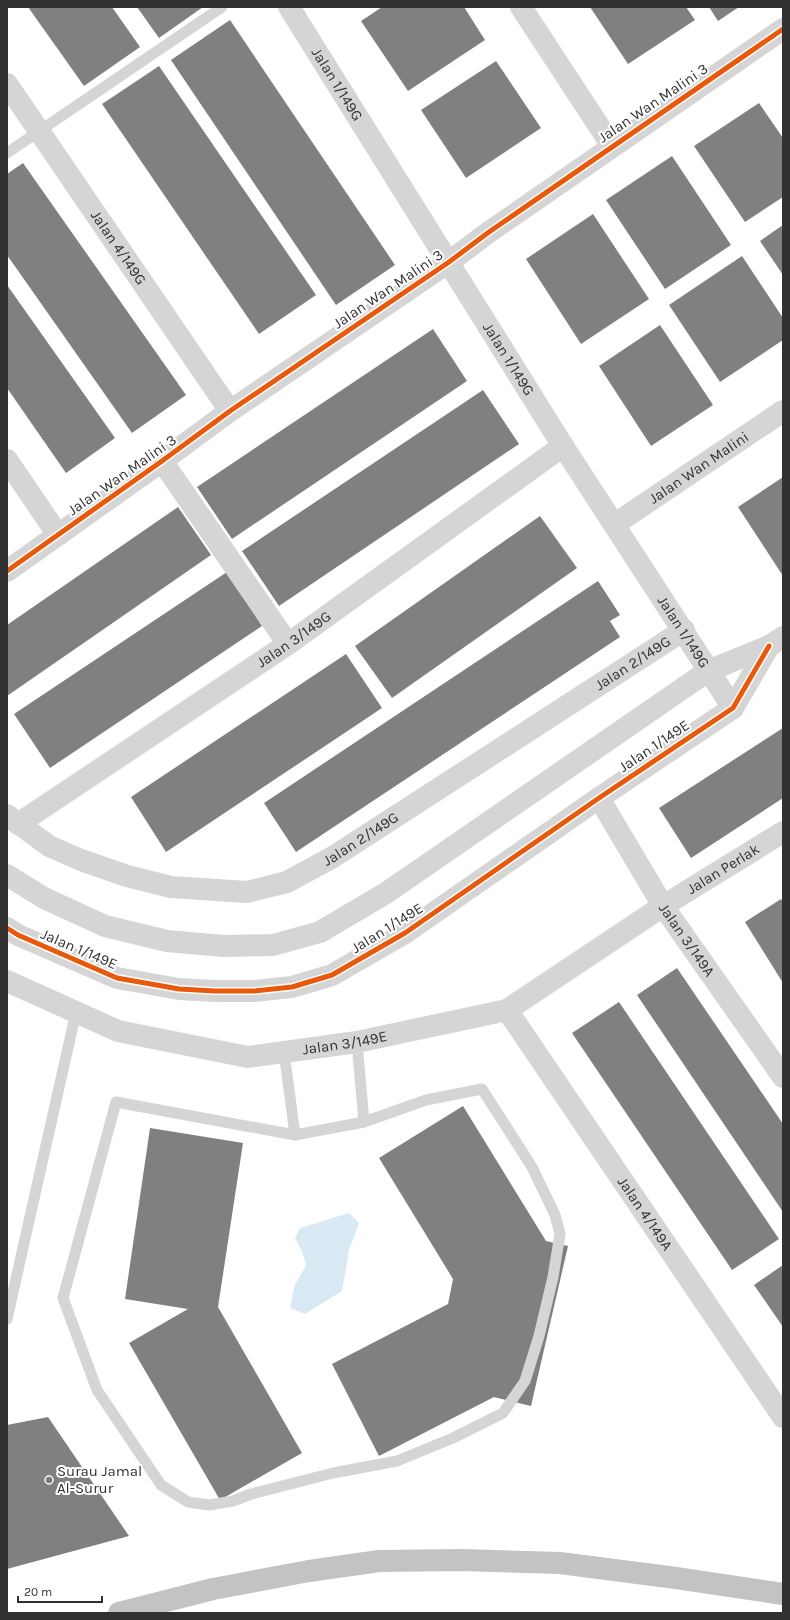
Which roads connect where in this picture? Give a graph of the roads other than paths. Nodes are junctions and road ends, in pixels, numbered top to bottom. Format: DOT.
graph roads {
  1 [pos="222,7"];
  2 [pos="289,7"];
  3 [pos="522,7"];
  4 [pos="783,29"];
  5 [pos="7,84"];
  6 [pos="39,131"];
  7 [pos="612,146"];
  8 [pos="7,153"];
  9 [pos="449,262"];
  10 [pos="783,411"];
  11 [pos="230,412"];
  12 [pos="563,446"];
  13 [pos="7,460"];
  14 [pos="162,462"];
  15 [pos="615,524"];
  16 [pos="58,535"];
  17 [pos="7,571"];
  18 [pos="684,630"];
  19 [pos="776,641"];
  20 [pos="288,644"];
  21 [pos="708,671"];
  22 [pos="733,708"];
  23 [pos="599,798"];
  24 [pos="12,819"];
  25 [pos="783,832"];
  26 [pos="7,874"];
  27 [pos="663,906"];
  28 [pos="7,928"];
  29 [pos="7,981"];
  30 [pos="507,1010"];
  31 [pos="76,1012"];
  32 [pos="357,1042"];
  33 [pos="284,1052"];
  34 [pos="783,1077"];
  35 [pos="364,1122"];
  36 [pos="295,1135"];
  37 [pos="7,1319"];
  38 [pos="783,1417"];
  39 [pos="783,1594"];
  40 [pos="119,1613"];
  1 -- 6 [label="lane"];
  2 -- 9 [label="street, Jalan 1/149G"];
  3 -- 7 [label="street"];
  4 -- 7 [label="street, Jalan Wan Malini 3"];
  5 -- 6 [label="street, Jalan 4/149G"];
  6 -- 8 [label="lane"];
  6 -- 11 [label="street, Jalan 4/149G"];
  7 -- 9 [label="street, Jalan Wan Malini 3"];
  9 -- 11 [label="street, Jalan Wan Malini 3"];
  9 -- 12 [label="street, Jalan 1/149G"];
  10 -- 15 [label="street, Jalan Wan Malini"];
  11 -- 14 [label="street, Jalan Wan Malini 3"];
  12 -- 15 [label="street, Jalan 1/149G"];
  12 -- 20 [label="street, Jalan 3/149G"];
  13 -- 16 [label="street"];
  14 -- 16 [label="street, Jalan Wan Malini 3"];
  14 -- 20 [label="street"];
  15 -- 18 [label="street, Jalan 1/149G"];
  16 -- 17 [label="street, Jalan Wan Malini 3"];
  18 -- 21 [label="street, Jalan 1/149G"];
  18 -- 24 [label="street, Jalan 2/149G"];
  19 -- 21 [label="street, Jalan 1/149E"];
  19 -- 22 [label="street"];
  20 -- 24 [label="street, Jalan 3/149G"];
  21 -- 22 [label="street, Jalan 1/149G"];
  21 -- 26 [label="street, Jalan 1/149E"];
  22 -- 23 [label="street, Jalan 1/149E"];
  23 -- 27 [label="street, Jalan 3/149A"];
  23 -- 28 [label="street, Jalan 1/149E"];
  25 -- 27 [label="street, Jalan Perlak"];
  27 -- 30 [label="street, Jalan 3/149E"];
  27 -- 34 [label="street, Jalan 3/149A"];
  29 -- 31 [label="street, Jalan 3/149E"];
  30 -- 32 [label="street, Jalan 3/149E"];
  30 -- 38 [label="street, Jalan 4/149A"];
  31 -- 33 [label="street, Jalan 3/149E"];
  31 -- 37 [label="lane"];
  32 -- 33 [label="street, Jalan 3/149E"];
  32 -- 35 [label="lane"];
  33 -- 36 [label="lane"];
  35 -- 36 [label="lane"];
  35 -- 36 [label="lane"];
  39 -- 40 [label="highway"];
}
